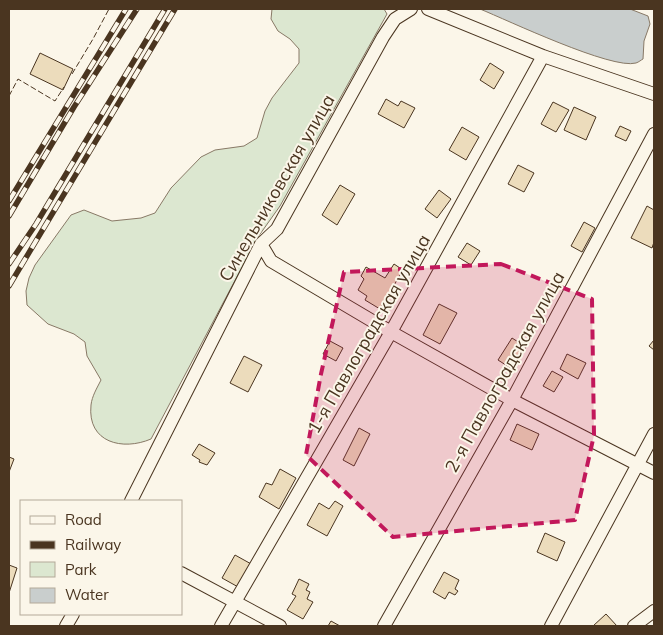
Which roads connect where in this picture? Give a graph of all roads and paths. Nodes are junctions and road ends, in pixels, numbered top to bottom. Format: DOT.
graph roads {
  1 [pos="412,9"];
  2 [pos="428,9"];
  3 [pos="543,56"];
  4 [pos="654,94"];
  5 [pos="654,134"];
  6 [pos="261,244"];
  7 [pos="391,332"];
  8 [pos="512,400"];
  9 [pos="654,434"];
  10 [pos="638,465"];
  11 [pos="654,473"];
  12 [pos="132,500"];
  13 [pos="182,574"];
  14 [pos="234,602"];
  15 [pos="654,611"];
  16 [pos="72,615"];
  17 [pos="66,626"];
  18 [pos="221,626"];
  19 [pos="280,626"];
  20 [pos="384,626"];
  21 [pos="551,626"];
  22 [pos="634,626"];
  1 -- 6 [label="street, Синельниковская улица"];
  2 -- 3 [label="street"];
  3 -- 4 [label="street"];
  3 -- 7 [label="street, 1-я Павлоградская улица"];
  5 -- 8 [label="street, 2-я Павлоградская улица"];
  6 -- 7 [label="street"];
  6 -- 12 [label="street, Синельниковская улица"];
  7 -- 8 [label="street"];
  7 -- 14 [label="street, 1-я Павлоградская улица"];
  8 -- 10 [label="street"];
  8 -- 20 [label="street, 2-я Павлоградская улица"];
  9 -- 10 [label="street"];
  10 -- 11 [label="street"];
  10 -- 21 [label="street"];
  13 -- 14 [label="street"];
  14 -- 18 [label="street, 1-я Павлоградская улица"];
  14 -- 19 [label="street"];
  15 -- 22 [label="street"];
  16 -- 17 [label="street"];
}
